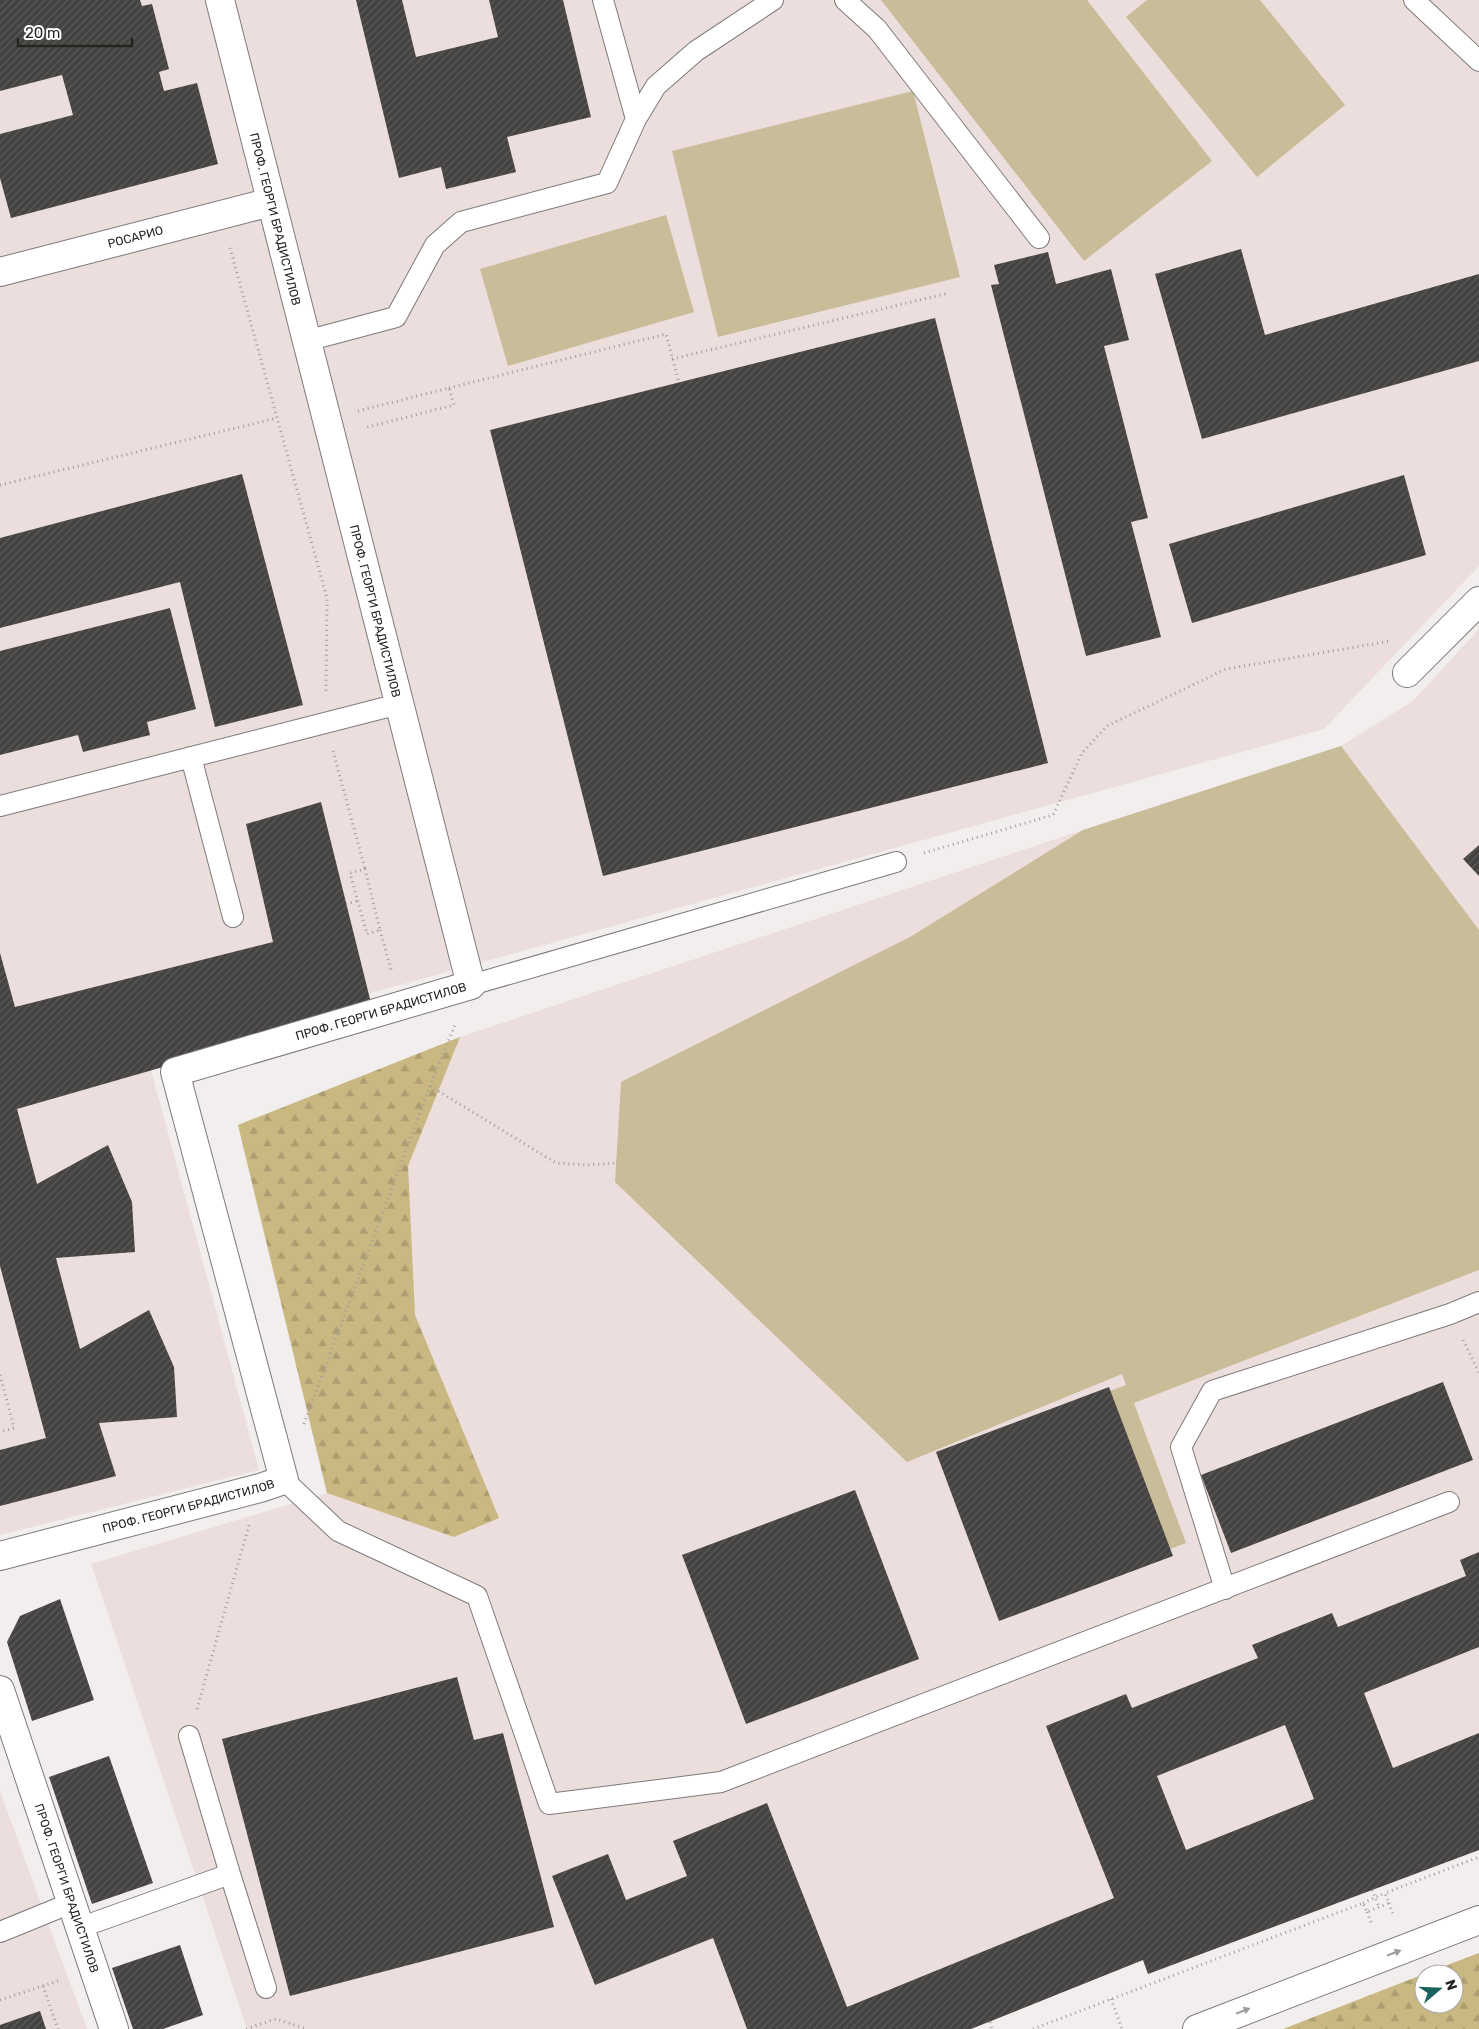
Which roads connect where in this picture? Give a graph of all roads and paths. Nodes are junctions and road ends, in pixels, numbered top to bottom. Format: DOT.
graph roads {
  1 [pos="220,0"];
  2 [pos="603,0"];
  3 [pos="773,0"];
  4 [pos="845,0"];
  5 [pos="1414,0"];
  6 [pos="1479,61"];
  7 [pos="636,119"];
  8 [pos="270,202"];
  9 [pos="221,215"];
  10 [pos="1039,238"];
  11 [pos="0,272"];
  12 [pos="949,294"];
  13 [pos="306,341"];
  14 [pos="672,359"];
  15 [pos="679,383"];
  16 [pos="449,388"];
  17 [pos="277,418"];
  18 [pos="326,420"];
  19 [pos="393,421"];
  20 [pos="0,485"];
  21 [pos="1479,601"];
  22 [pos="1392,641"];
  23 [pos="1407,673"];
  24 [pos="399,704"];
  25 [pos="326,722"];
  26 [pos="191,757"];
  27 [pos="0,806"];
  28 [pos="896,862"];
  29 [pos="365,869"];
  30 [pos="357,901"];
  31 [pos="346,904"];
  32 [pos="233,917"];
  33 [pos="380,930"];
  34 [pos="471,985"];
  35 [pos="401,1005"];
  36 [pos="430,1086"];
  37 [pos="616,1163"];
  38 [pos="1479,1302"];
  39 [pos="1450,1314"];
  40 [pos="1479,1373"];
  41 [pos="0,1375"];
  42 [pos="0,1432"];
  43 [pos="272,1484"];
  44 [pos="1449,1502"];
  45 [pos="0,1556"];
  46 [pos="1225,1590"];
  47 [pos="0,1690"];
  48 [pos="189,1736"];
  49 [pos="1479,1857"];
  50 [pos="230,1874"];
  51 [pos="1372,1890"];
  52 [pos="1385,1893"];
  53 [pos="1376,1898"];
  54 [pos="1363,1903"];
  55 [pos="1379,1907"];
  56 [pos="75,1915"];
  57 [pos="1479,1920"];
  58 [pos="0,1932"];
  59 [pos="93,1969"];
  60 [pos="43,1986"];
  61 [pos="266,1988"];
  62 [pos="1111,1999"];
  63 [pos="0,2000"];
  64 [pos="990,2022"];
  65 [pos="58,2029"];
  66 [pos="114,2029"];
  67 [pos="246,2029"];
  68 [pos="307,2029"];
  69 [pos="992,2029"];
  70 [pos="1033,2029"];
  71 [pos="1122,2029"];
  72 [pos="1197,2029"];
  1 -- 8 [label="street, ПРОФ. ГЕОРГИ БРАДИСТИЛОВ"];
  2 -- 7 [label="lane"];
  3 -- 7 [label="lane"];
  4 -- 10 [label="lane"];
  5 -- 6 [label="lane"];
  7 -- 13 [label="lane"];
  8 -- 9 [label="street, РОСАРИО"];
  8 -- 13 [label="street, ПРОФ. ГЕОРГИ БРАДИСТИЛОВ"];
  9 -- 11 [label="street, РОСАРИО"];
  9 -- 17 [label="path"];
  12 -- 14 [label="path"];
  13 -- 18 [label="street, ПРОФ. ГЕОРГИ БРАДИСТИЛОВ"];
  14 -- 15 [label="path"];
  14 -- 16 [label="path"];
  16 -- 18 [label="path"];
  16 -- 19 [label="path"];
  17 -- 20 [label="path"];
  17 -- 25 [label="path"];
  18 -- 24 [label="street, ПРОФ. ГЕОРГИ БРАДИСТИЛОВ"];
  21 -- 23 [label="street"];
  22 -- 28 [label="path"];
  24 -- 25 [label="lane"];
  24 -- 34 [label="street, ПРОФ. ГЕОРГИ БРАДИСТИЛОВ"];
  25 -- 26 [label="lane"];
  25 -- 29 [label="path"];
  26 -- 27 [label="lane"];
  26 -- 32 [label="lane"];
  28 -- 34 [label="lane"];
  29 -- 30 [label="path"];
  29 -- 33 [label="path"];
  30 -- 31 [label="path"];
  30 -- 33 [label="path"];
  33 -- 35 [label="path"];
  34 -- 35 [label="street, ПРОФ. ГЕОРГИ БРАДИСТИЛОВ"];
  34 -- 36 [label="path"];
  35 -- 43 [label="street, ПРОФ. ГЕОРГИ БРАДИСТИЛОВ"];
  36 -- 37 [label="path"];
  36 -- 43 [label="path"];
  38 -- 39 [label="lane"];
  39 -- 40 [label="path"];
  39 -- 46 [label="lane"];
  41 -- 42 [label="path"];
  43 -- 45 [label="street, ПРОФ. ГЕОРГИ БРАДИСТИЛОВ"];
  43 -- 46 [label="lane"];
  43 -- 48 [label="path"];
  44 -- 46 [label="lane"];
  47 -- 56 [label="street, ПРОФ. ГЕОРГИ БРАДИСТИЛОВ"];
  48 -- 50 [label="lane"];
  49 -- 52 [label="path"];
  50 -- 56 [label="lane"];
  50 -- 61 [label="lane"];
  51 -- 53 [label="path"];
  52 -- 53 [label="path"];
  52 -- 55 [label="path"];
  53 -- 54 [label="path"];
  53 -- 55 [label="path"];
  54 -- 55 [label="path"];
  54 -- 62 [label="path"];
  56 -- 58 [label="lane"];
  56 -- 59 [label="street, ПРОФ. ГЕОРГИ БРАДИСТИЛОВ"];
  72 -- 57 [label="street, one-way"];
  59 -- 60 [label="path"];
  59 -- 66 [label="street, ПРОФ. ГЕОРГИ БРАДИСТИЛОВ"];
  60 -- 63 [label="path"];
  60 -- 65 [label="path"];
  62 -- 70 [label="path"];
  62 -- 71 [label="path"];
  64 -- 69 [label="path"];
  67 -- 68 [label="path"];
}
